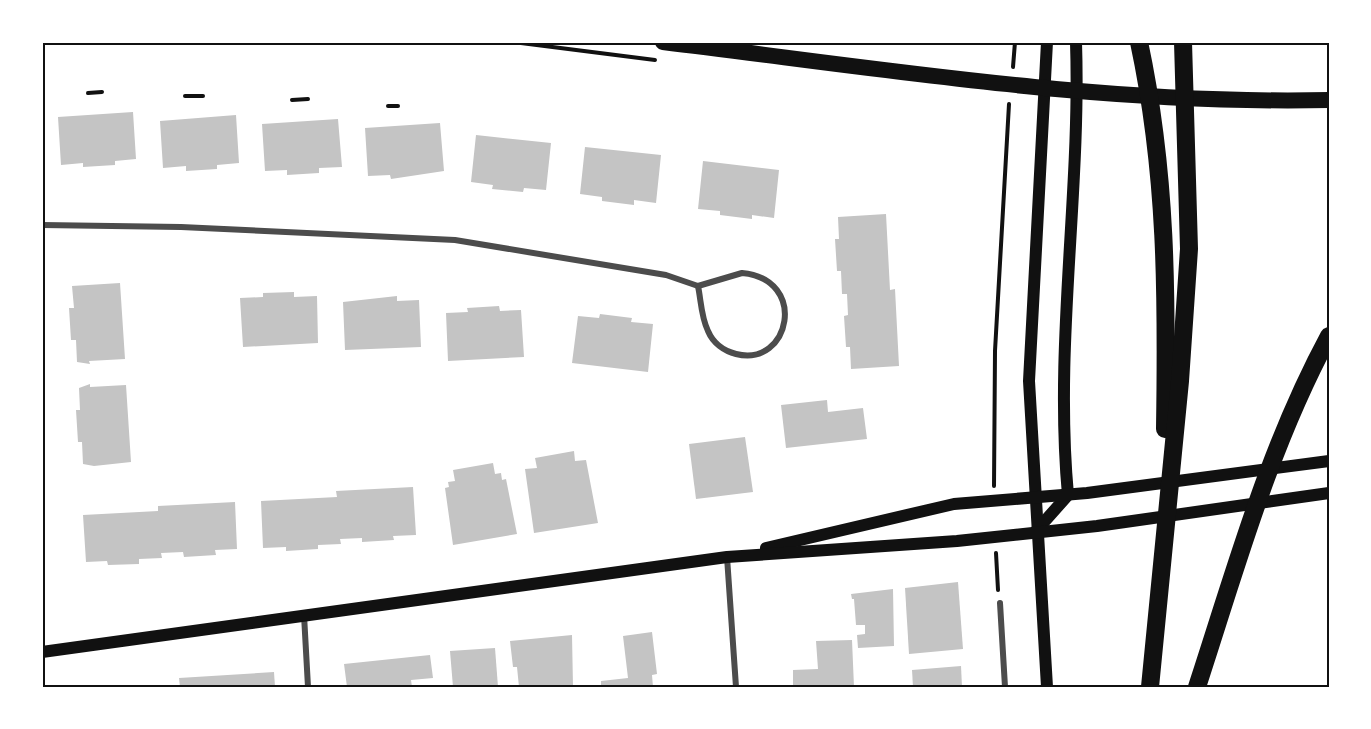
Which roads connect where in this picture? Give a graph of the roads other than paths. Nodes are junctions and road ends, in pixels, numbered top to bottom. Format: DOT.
graph roads {
  1 [pos="663,42"];
  2 [pos="1047,42"];
  3 [pos="1076,42"];
  4 [pos="1139,42"];
  5 [pos="1183,42"];
  6 [pos="1329,99"];
  7 [pos="42,225"];
  8 [pos="698,286"];
  9 [pos="1329,336"];
  10 [pos="1329,461"];
  11 [pos="1329,493"];
  12 [pos="1068,495"];
  13 [pos="1036,498"];
  14 [pos="1036,531"];
  15 [pos="1163,550"];
  16 [pos="727,557"];
  17 [pos="1000,603"];
  18 [pos="304,615"];
  19 [pos="42,652"];
  20 [pos="308,687"];
  21 [pos="736,687"];
  22 [pos="1005,687"];
  23 [pos="1047,687"];
  24 [pos="1150,687"];
  25 [pos="1197,687"];
  1 -- 6 [label="highway"];
  2 -- 13 [label="main road"];
  3 -- 12 [label="main road"];
  4 -- 15 [label="highway"];
  5 -- 15 [label="highway"];
  7 -- 8 [label="street"];
  8 -- 8 [label="street"];
  9 -- 25 [label="highway"];
  10 -- 12 [label="main road"];
  11 -- 14 [label="main road"];
  12 -- 13 [label="main road"];
  12 -- 14 [label="main road"];
  13 -- 14 [label="main road"];
  13 -- 16 [label="main road"];
  14 -- 16 [label="main road"];
  14 -- 23 [label="main road"];
  15 -- 24 [label="highway"];
  16 -- 18 [label="main road"];
  16 -- 21 [label="street"];
  17 -- 22 [label="street"];
  18 -- 19 [label="main road"];
  18 -- 20 [label="street"];
}
